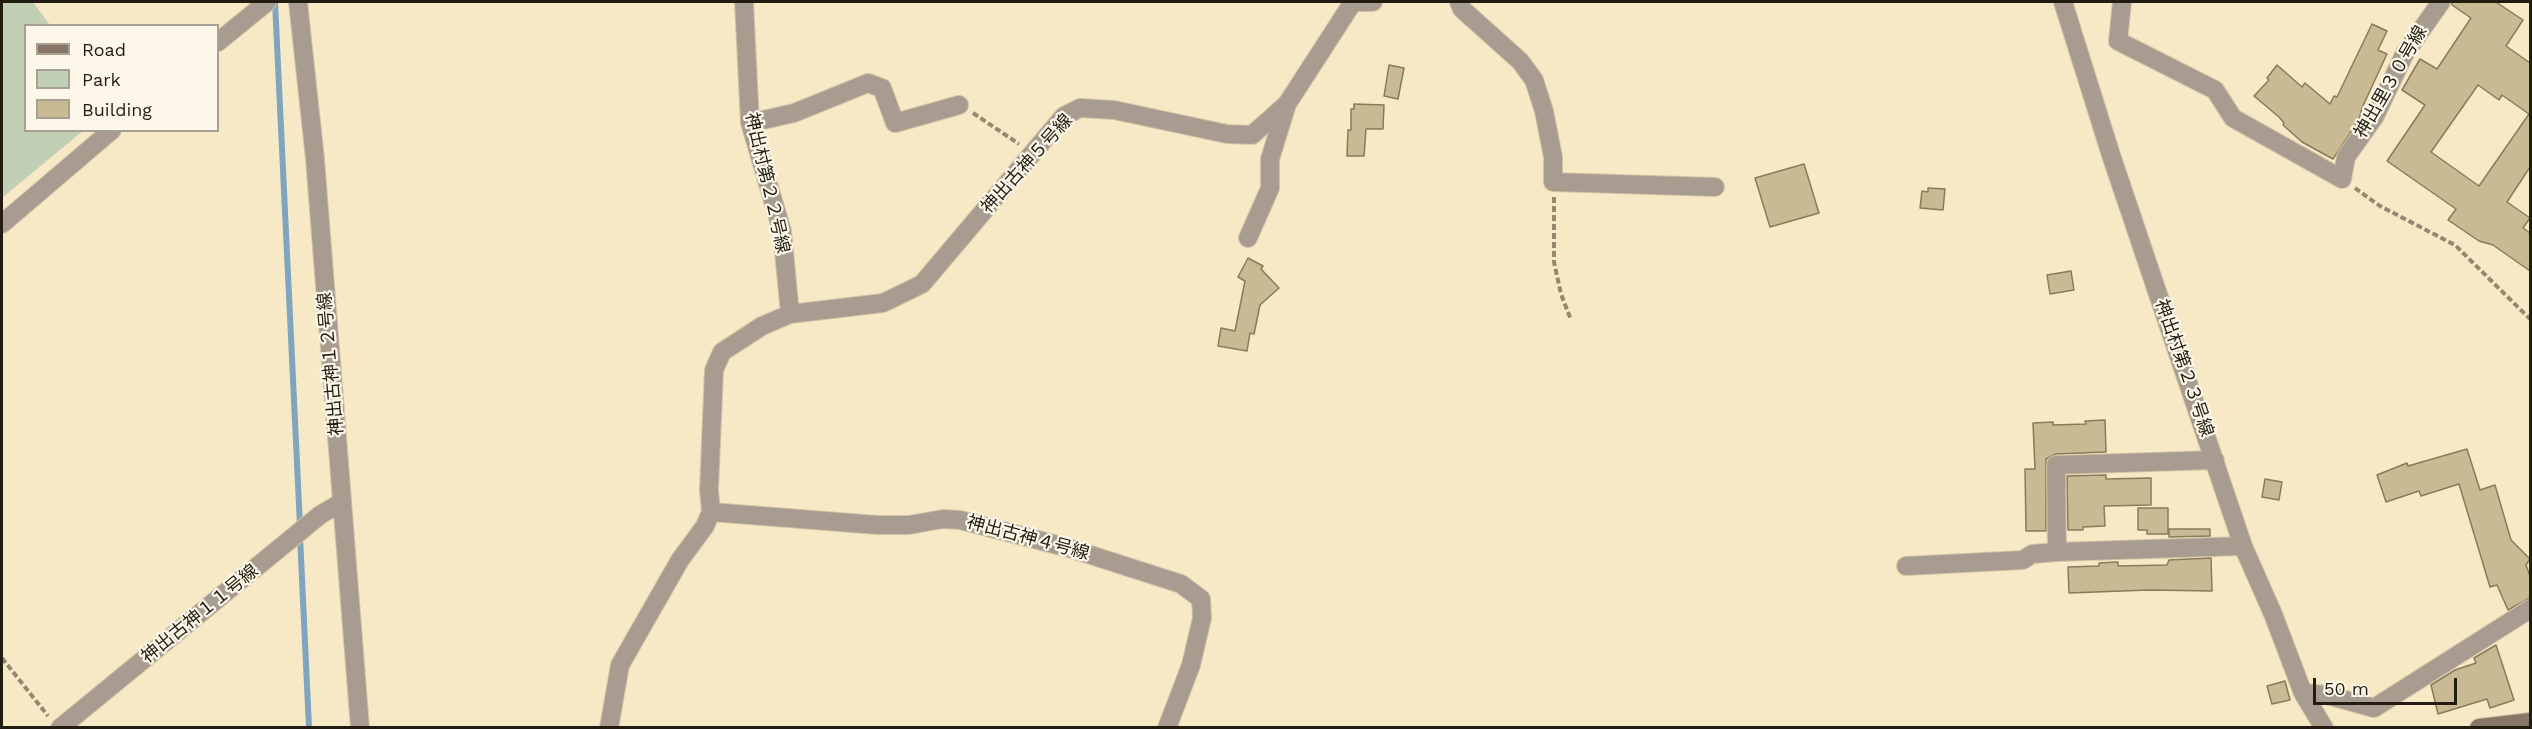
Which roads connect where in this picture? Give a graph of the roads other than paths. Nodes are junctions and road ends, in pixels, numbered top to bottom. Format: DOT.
graph roads {
  1 [pos="267,2"];
  2 [pos="298,2"];
  3 [pos="744,2"];
  4 [pos="1373,2"];
  5 [pos="1459,2"];
  6 [pos="2063,2"];
  7 [pos="2122,2"];
  8 [pos="2441,2"];
  9 [pos="219,41"];
  10 [pos="1287,104"];
  11 [pos="959,105"];
  12 [pos="750,123"];
  13 [pos="110,132"];
  14 [pos="1715,187"];
  15 [pos="2,224"];
  16 [pos="1248,238"];
  17 [pos="790,314"];
  18 [pos="2215,460"];
  19 [pos="342,502"];
  20 [pos="711,512"];
  21 [pos="2243,546"];
  22 [pos="2058,552"];
  23 [pos="1905,566"];
  24 [pos="2530,609"];
  25 [pos="2303,693"];
  26 [pos="2530,722"];
  27 [pos="55,723"];
  28 [pos="360,728"];
  29 [pos="609,728"];
  30 [pos="1167,728"];
  31 [pos="2324,728"];
  32 [pos="2479,728"];
  1 -- 9 [label="street"];
  2 -- 19 [label="street, 神出古神１２号線"];
  3 -- 12 [label="street, 神出村第２２号線"];
  4 -- 10 [label="street, 神出古神５号線"];
  5 -- 14 [label="street"];
  6 -- 18 [label="street, 神出村第２３号線"];
  7 -- 8 [label="street, 神出里３０号線"];
  10 -- 16 [label="street"];
  10 -- 17 [label="street, 神出古神５号線"];
  11 -- 12 [label="street"];
  12 -- 17 [label="street, 神出村第２２号線"];
  13 -- 15 [label="street"];
  17 -- 20 [label="street"];
  18 -- 21 [label="street, 神出村第２３号線"];
  18 -- 22 [label="street"];
  19 -- 27 [label="street, 神出古神１１号線"];
  19 -- 28 [label="street, 神出古神１２号線"];
  20 -- 29 [label="street"];
  20 -- 30 [label="street, 神出古神４号線"];
  21 -- 22 [label="street"];
  21 -- 25 [label="street, 神出村第２３号線"];
  22 -- 23 [label="street"];
  24 -- 25 [label="street"];
  25 -- 31 [label="street, 神出村第２３号線"];
  26 -- 32 [label="street"];
}
